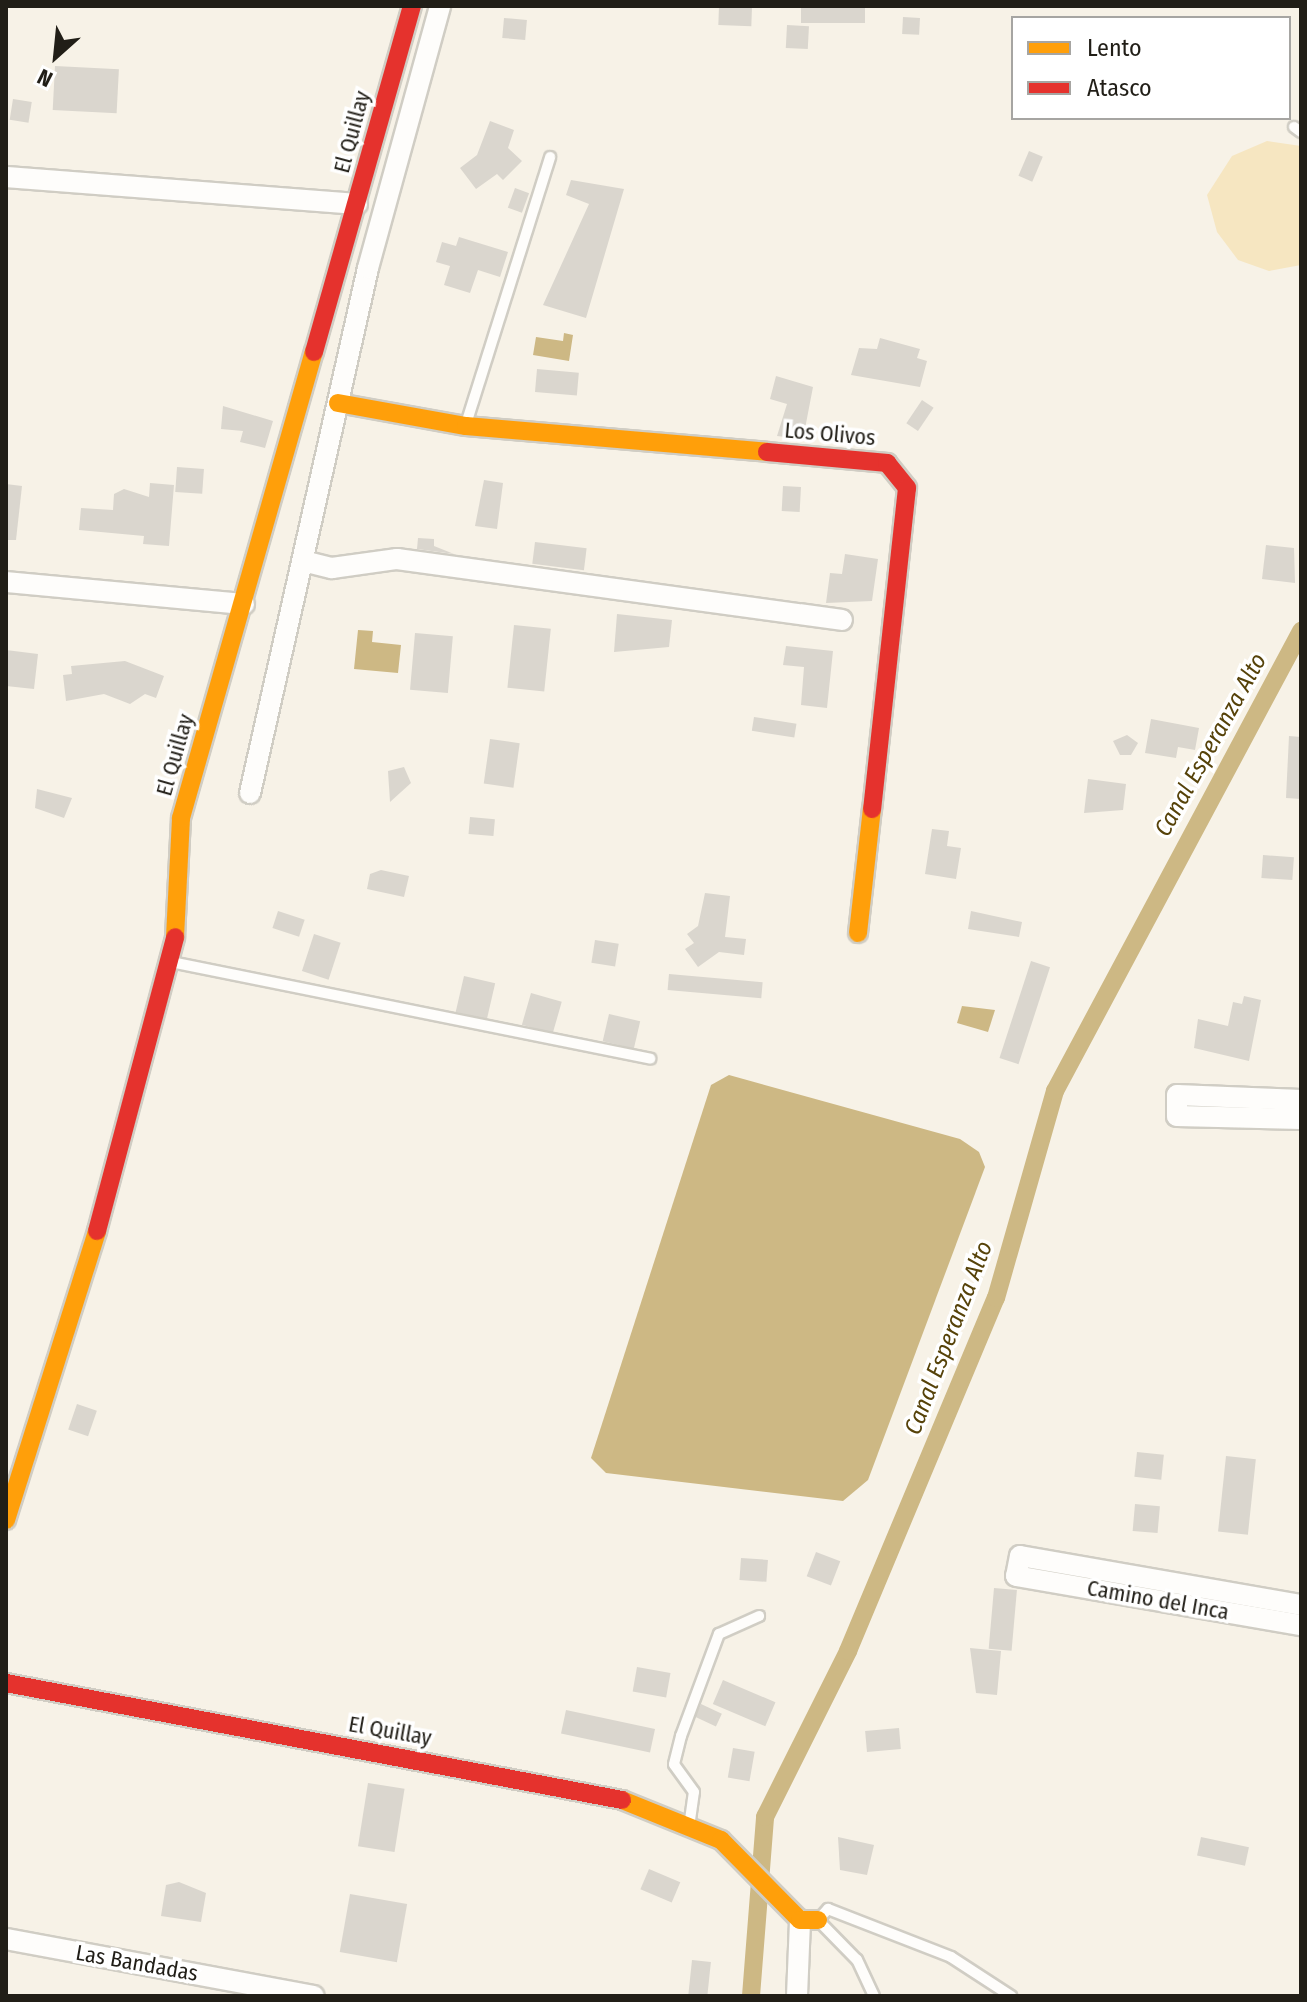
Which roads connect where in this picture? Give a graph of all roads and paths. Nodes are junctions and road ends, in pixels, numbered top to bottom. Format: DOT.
graph roads {
  1 [pos="412,6"];
  2 [pos="440,6"];
  3 [pos="550,157"];
  4 [pos="6,177"];
  5 [pos="357,204"];
  6 [pos="338,403"];
  7 [pos="466,426"];
  8 [pos="303,561"];
  9 [pos="6,582"];
  10 [pos="244,604"];
  11 [pos="842,620"];
  12 [pos="250,793"];
  13 [pos="858,933"];
  14 [pos="169,962"];
  15 [pos="650,1059"];
  16 [pos="1301,1100"];
  17 [pos="1301,1119"];
  18 [pos="6,1520"];
  19 [pos="1301,1605"];
  20 [pos="759,1616"];
  21 [pos="1301,1625"];
  22 [pos="6,1683"];
  23 [pos="690,1820"];
  24 [pos="809,1920"];
  25 [pos="6,1939"];
  26 [pos="314,1996"];
  27 [pos="797,1996"];
  28 [pos="874,1996"];
  29 [pos="1011,1996"];
  1 -- 5 [label="street, El Quillay"];
  2 -- 6 [label="street"];
  3 -- 7 [label="lane"];
  4 -- 5 [label="street"];
  5 -- 10 [label="street, El Quillay"];
  6 -- 7 [label="street, Los Olivos"];
  6 -- 8 [label="street"];
  7 -- 13 [label="street, Los Olivos"];
  8 -- 11 [label="street"];
  8 -- 12 [label="street"];
  9 -- 10 [label="street"];
  10 -- 14 [label="street, El Quillay"];
  14 -- 15 [label="lane"];
  14 -- 18 [label="street, El Quillay"];
  16 -- 17 [label="street"];
  19 -- 21 [label="street, Camino del Inca"];
  20 -- 23 [label="lane"];
  22 -- 23 [label="street, El Quillay"];
  23 -- 24 [label="street, El Quillay"];
  24 -- 27 [label="street"];
  24 -- 28 [label="lane"];
  24 -- 29 [label="lane"];
  25 -- 26 [label="street, Las Bandadas"];
}
